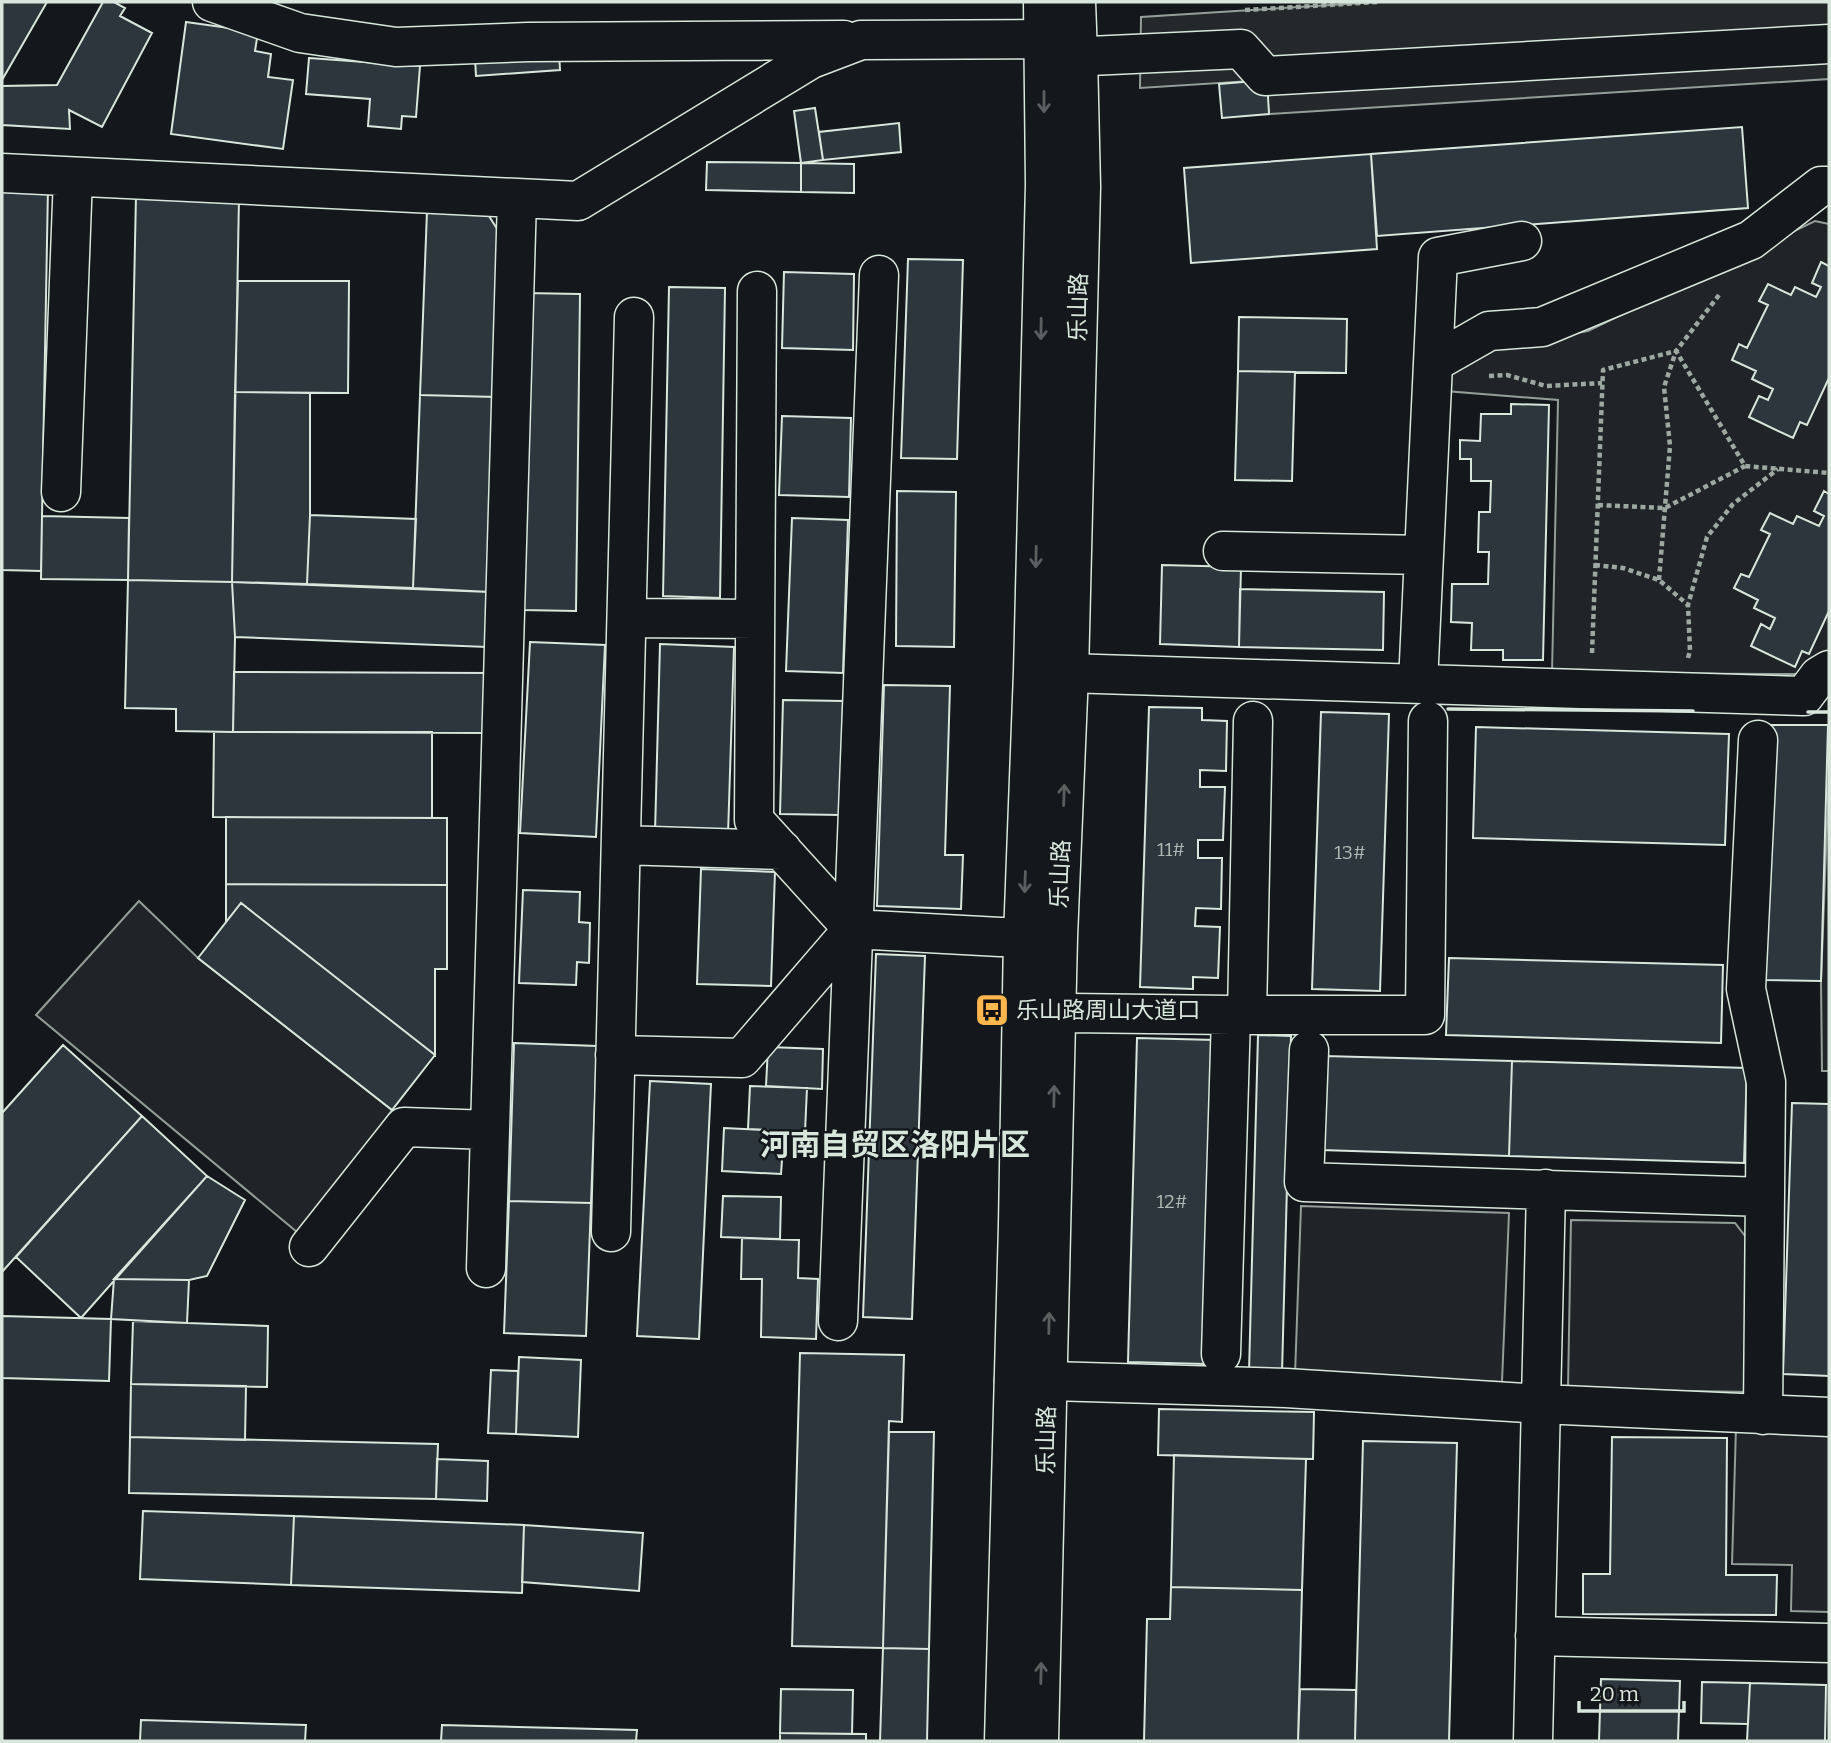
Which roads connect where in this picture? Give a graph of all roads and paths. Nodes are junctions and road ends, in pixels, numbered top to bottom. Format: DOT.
graph roads {
  1 [pos="212,2"];
  2 [pos="1058,24"];
  3 [pos="861,40"];
  4 [pos="1829,44"];
  5 [pos="2,173"];
  6 [pos="73,177"];
  7 [pos="1829,186"];
  8 [pos="517,198"];
  9 [pos="1522,241"];
  10 [pos="879,275"];
  11 [pos="1724,290"];
  12 [pos="757,291"];
  13 [pos="634,317"];
  14 [pos="1676,351"];
  15 [pos="1432,367"];
  16 [pos="1602,383"];
  17 [pos="1745,466"];
  18 [pos="1778,468"];
  19 [pos="1829,473"];
  20 [pos="61,492"];
  21 [pos="1598,505"];
  22 [pos="1665,508"];
  23 [pos="1223,551"];
  24 [pos="1424,555"];
  25 [pos="1595,565"];
  26 [pos="1659,580"];
  27 [pos="1688,605"];
  28 [pos="626,618"];
  29 [pos="755,619"];
  30 [pos="1829,670"];
  31 [pos="1051,672"];
  32 [pos="1418,683"];
  33 [pos="1590,689"];
  34 [pos="1678,692"];
  35 [pos="1253,721"];
  36 [pos="1428,721"];
  37 [pos="1758,740"];
  38 [pos="621,845"];
  39 [pos="782,850"];
  40 [pos="853,929"];
  41 [pos="1041,937"];
  42 [pos="1056,1014"];
  43 [pos="1239,1015"];
  44 [pos="1308,1050"];
  45 [pos="615,1055"];
  46 [pos="490,1130"];
  47 [pos="1546,1189"];
  48 [pos="1765,1196"];
  49 [pos="611,1232"];
  50 [pos="309,1247"];
  51 [pos="486,1268"];
  52 [pos="838,1321"];
  53 [pos="1221,1354"];
  54 [pos="1031,1381"];
  55 [pos="1541,1404"];
  56 [pos="1763,1415"];
  57 [pos="1829,1417"];
  58 [pos="1535,1636"];
  59 [pos="1829,1643"];
  60 [pos="1004,1741"];
  61 [pos="1039,1741"];
  62 [pos="1533,1741"];
  1 -- 3 [label="main road"];
  2 -- 3 [label="main road"];
  2 -- 4 [label="main road"];
  2 -- 31 [label="main road, 乐山路"];
  3 -- 8 [label="main road"];
  5 -- 6 [label="main road"];
  6 -- 8 [label="main road"];
  6 -- 20 [label="main road"];
  7 -- 15 [label="main road"];
  8 -- 46 [label="main road"];
  9 -- 15 [label="main road"];
  10 -- 40 [label="main road"];
  11 -- 14 [label="path"];
  12 -- 29 [label="main road"];
  13 -- 28 [label="main road"];
  14 -- 16 [label="path"];
  14 -- 17 [label="path"];
  14 -- 22 [label="path"];
  15 -- 16 [label="path"];
  15 -- 24 [label="main road"];
  16 -- 21 [label="path"];
  17 -- 18 [label="path"];
  17 -- 22 [label="path"];
  18 -- 19 [label="path"];
  18 -- 27 [label="path"];
  21 -- 22 [label="path"];
  21 -- 25 [label="path"];
  22 -- 26 [label="path"];
  23 -- 24 [label="main road"];
  24 -- 32 [label="main road"];
  25 -- 26 [label="path"];
  25 -- 33 [label="path"];
  26 -- 27 [label="path"];
  27 -- 34 [label="path"];
  28 -- 29 [label="main road"];
  28 -- 38 [label="main road"];
  29 -- 39 [label="main road"];
  30 -- 34 [label="main road"];
  31 -- 32 [label="main road"];
  31 -- 41 [label="main road, 乐山路"];
  32 -- 33 [label="main road"];
  33 -- 34 [label="main road"];
  35 -- 43 [label="main road"];
  36 -- 43 [label="main road"];
  37 -- 48 [label="main road"];
  38 -- 39 [label="main road"];
  38 -- 45 [label="main road"];
  39 -- 40 [label="main road"];
  40 -- 41 [label="main road"];
  40 -- 45 [label="main road"];
  40 -- 52 [label="main road"];
  41 -- 42 [label="main road, 乐山路"];
  41 -- 54 [label="main road, 乐山路"];
  42 -- 43 [label="main road"];
  54 -- 42 [label="main road, 乐山路, one-way"];
  43 -- 53 [label="main road"];
  44 -- 47 [label="main road"];
  45 -- 49 [label="main road"];
  46 -- 50 [label="main road"];
  46 -- 51 [label="main road"];
  47 -- 48 [label="main road"];
  47 -- 55 [label="main road"];
  48 -- 56 [label="main road"];
  54 -- 55 [label="main road"];
  54 -- 60 [label="main road, 乐山路"];
  61 -- 54 [label="main road, 乐山路, one-way"];
  55 -- 56 [label="main road"];
  55 -- 58 [label="main road"];
  56 -- 57 [label="main road"];
  58 -- 59 [label="main road"];
  58 -- 62 [label="main road"];
}
